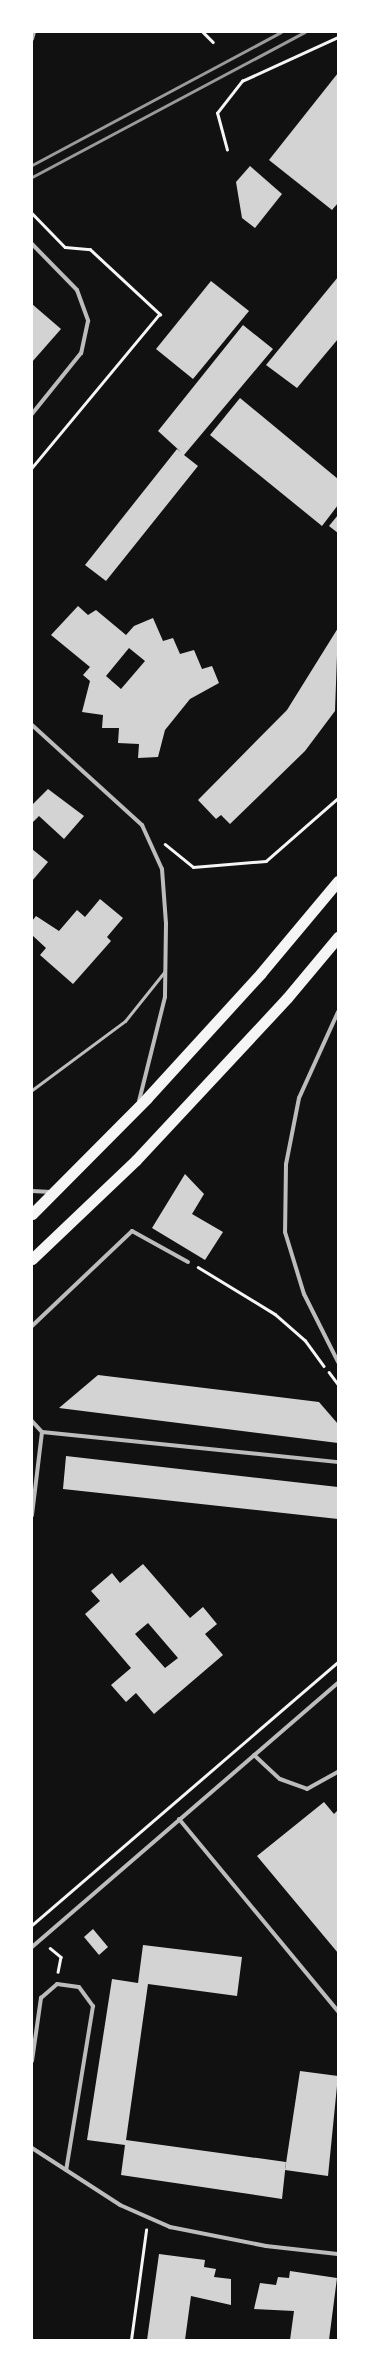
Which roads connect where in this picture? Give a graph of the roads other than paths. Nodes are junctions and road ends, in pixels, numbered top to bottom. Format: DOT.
graph roads {
  1 [pos="34,32"];
  2 [pos="32,39"];
  3 [pos="32,244"];
  4 [pos="32,414"];
  5 [pos="32,725"];
  6 [pos="338,881"];
  7 [pos="338,936"];
  8 [pos="166,971"];
  9 [pos="338,1012"];
  10 [pos="32,1090"];
  11 [pos="138,1107"];
  12 [pos="32,1190"];
  13 [pos="55,1193"];
  14 [pos="32,1214"];
  15 [pos="32,1259"];
  16 [pos="188,1262"];
  17 [pos="32,1326"];
  18 [pos="338,1362"];
  19 [pos="32,1421"];
  20 [pos="42,1432"];
  21 [pos="338,1462"];
  22 [pos="32,1515"];
  23 [pos="338,1683"];
  24 [pos="254,1755"];
  25 [pos="338,1772"];
  26 [pos="179,1818"];
  27 [pos="32,1947"];
  28 [pos="338,2010"];
  29 [pos="32,2061"];
  30 [pos="32,2148"];
  31 [pos="66,2170"];
  32 [pos="338,2254"];
  1 -- 2 [label="street"];
  3 -- 4 [label="street"];
  5 -- 8 [label="street"];
  6 -- 11 [label="highway"];
  7 -- 15 [label="highway"];
  8 -- 10 [label="lane"];
  8 -- 11 [label="street"];
  9 -- 18 [label="street"];
  11 -- 13 [label="highway"];
  12 -- 13 [label="street"];
  13 -- 14 [label="highway"];
  16 -- 17 [label="street"];
  19 -- 20 [label="street"];
  20 -- 21 [label="street"];
  20 -- 22 [label="street"];
  23 -- 24 [label="street"];
  24 -- 25 [label="street"];
  24 -- 26 [label="street"];
  26 -- 27 [label="street"];
  26 -- 28 [label="street"];
  29 -- 31 [label="street"];
  30 -- 31 [label="street"];
  31 -- 32 [label="street"];
}
